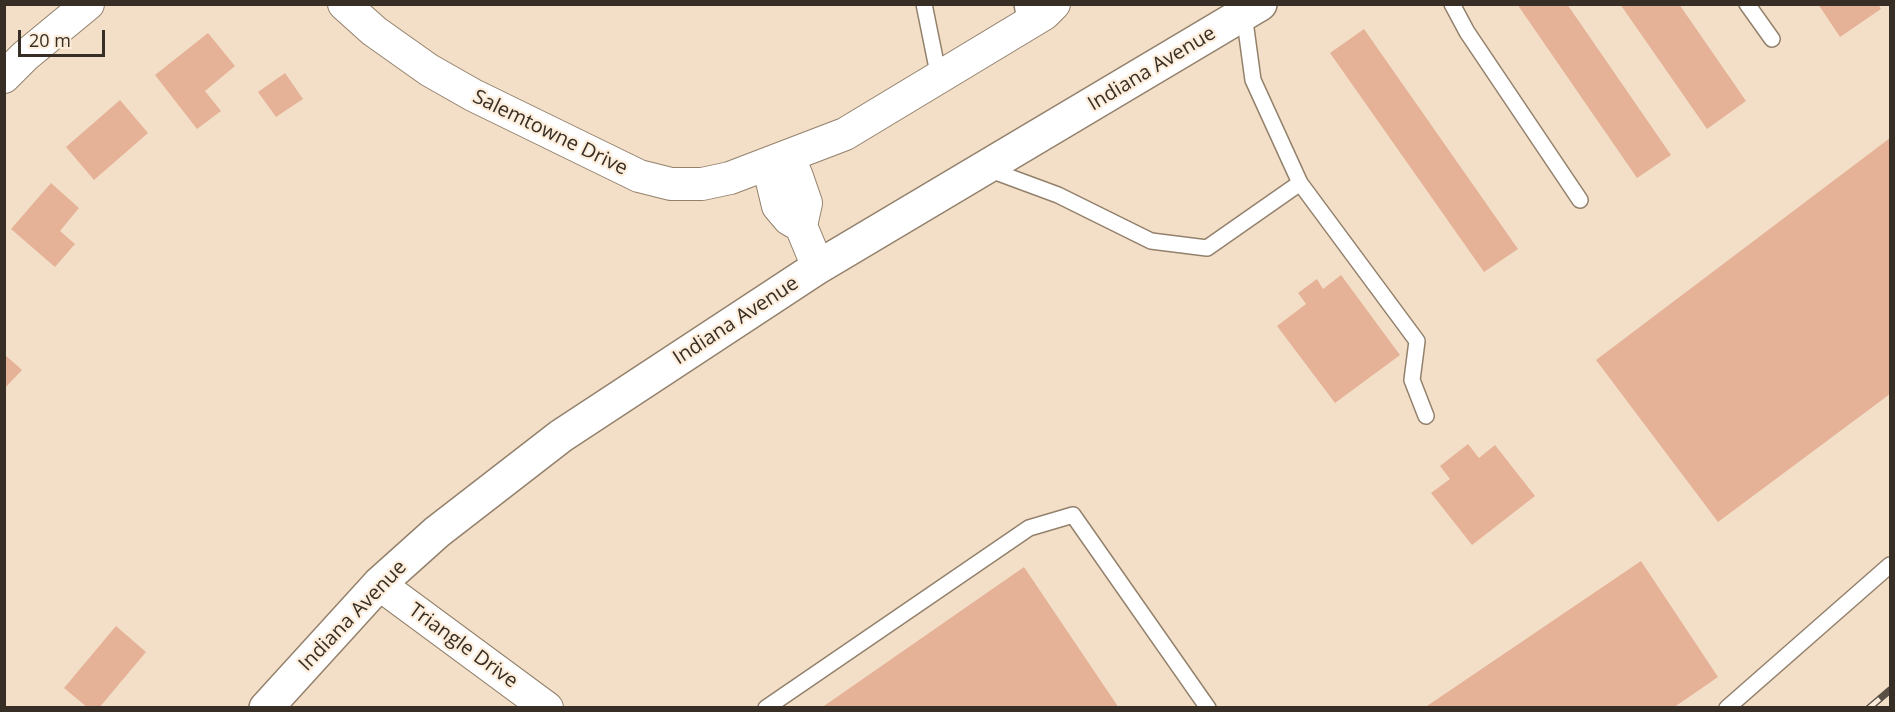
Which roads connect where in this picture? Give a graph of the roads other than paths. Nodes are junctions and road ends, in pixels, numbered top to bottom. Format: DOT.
graph roads {
  1 [pos="88,4"];
  2 [pos="345,4"];
  3 [pos="924,4"];
  4 [pos="1054,4"];
  5 [pos="1452,4"];
  6 [pos="1747,4"];
  7 [pos="1252,9"];
  8 [pos="1024,15"];
  9 [pos="1772,39"];
  10 [pos="4,77"];
  11 [pos="939,78"];
  12 [pos="781,164"];
  13 [pos="986,168"];
  14 [pos="1300,183"];
  15 [pos="1580,200"];
  16 [pos="818,267"];
  17 [pos="1426,416"];
  18 [pos="1890,565"];
  19 [pos="379,584"];
  20 [pos="266,708"];
  21 [pos="547,708"];
  22 [pos="766,708"];
  23 [pos="1208,708"];
  24 [pos="1727,708"];
  1 -- 10 [label="street"];
  2 -- 12 [label="street, Salemtowne Drive"];
  3 -- 11 [label="lane"];
  4 -- 8 [label="street, Salemtowne Drive"];
  5 -- 15 [label="lane"];
  6 -- 9 [label="lane"];
  7 -- 13 [label="main road, Indiana Avenue"];
  7 -- 14 [label="lane"];
  8 -- 11 [label="street, Salemtowne Drive"];
  11 -- 12 [label="street, Salemtowne Drive"];
  12 -- 16 [label="street"];
  13 -- 14 [label="lane"];
  13 -- 16 [label="main road, Indiana Avenue"];
  14 -- 17 [label="lane"];
  16 -- 19 [label="main road, Indiana Avenue"];
  18 -- 24 [label="lane"];
  19 -- 20 [label="main road, Indiana Avenue"];
  19 -- 21 [label="street, Triangle Drive"];
  22 -- 23 [label="lane"];
}
